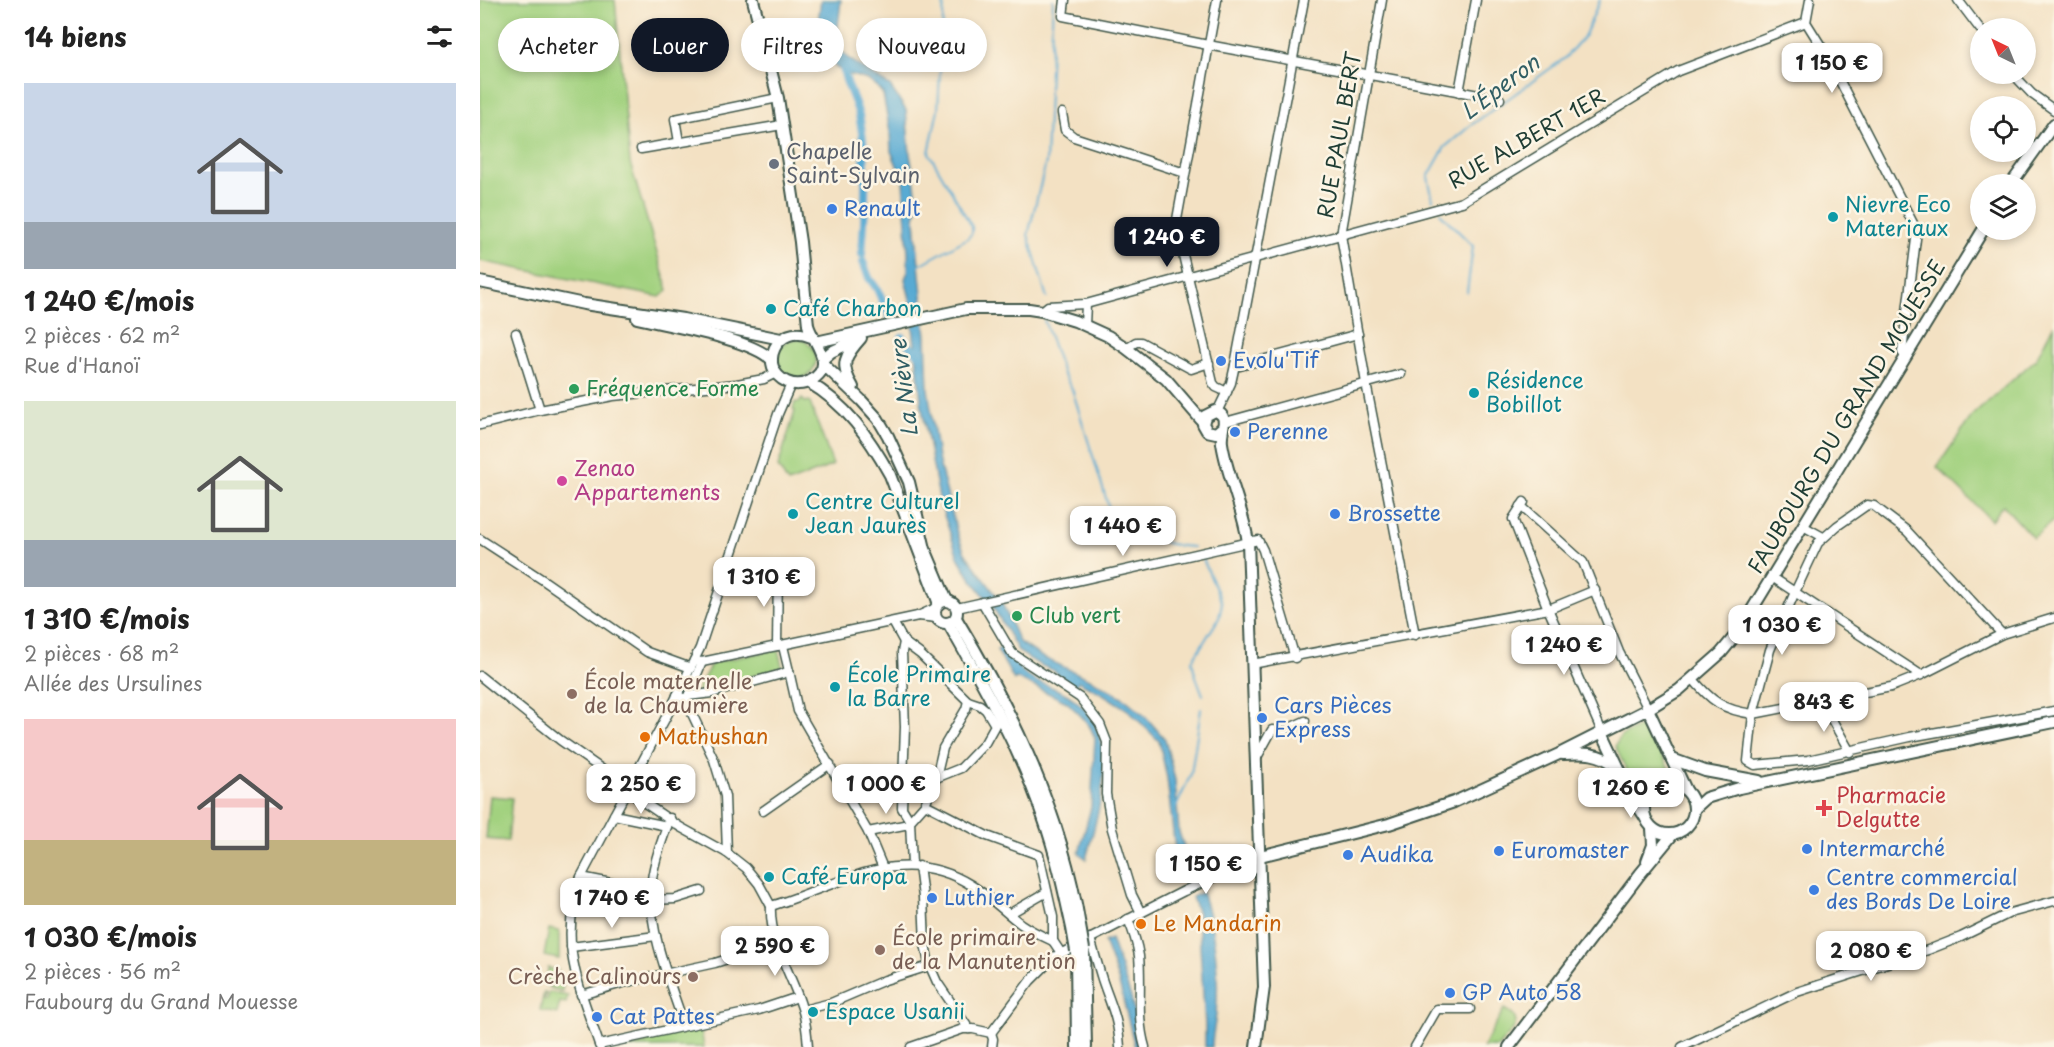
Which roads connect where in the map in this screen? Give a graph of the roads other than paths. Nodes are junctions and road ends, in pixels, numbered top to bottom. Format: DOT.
graph roads {
  1 [pos="753,0"];
  2 [pos="1065,0"];
  3 [pos="1217,0"];
  4 [pos="1304,0"];
  5 [pos="1382,0"];
  6 [pos="1476,0"];
  7 [pos="1810,0"];
  8 [pos="1958,0"];
  9 [pos="1972,18"];
  10 [pos="1806,22"];
  11 [pos="1208,45"];
  12 [pos="1292,61"];
  13 [pos="1368,75"];
  14 [pos="2022,84"];
  15 [pos="1460,92"];
  16 [pos="778,98"];
  17 [pos="1500,99"];
  18 [pos="2054,110"];
  19 [pos="1062,113"];
  20 [pos="2054,124"];
  21 [pos="782,125"];
  22 [pos="679,142"];
  23 [pos="641,148"];
  24 [pos="1185,174"];
  25 [pos="2019,174"];
  26 [pos="1341,235"];
  27 [pos="1977,240"];
  28 [pos="1255,258"];
  29 [pos="1188,276"];
  30 [pos="480,282"];
  31 [pos="804,286"];
  32 [pos="584,304"];
  33 [pos="1086,304"];
  34 [pos="1042,311"];
  35 [pos="1085,325"];
  36 [pos="883,327"];
  37 [pos="516,333"];
  38 [pos="793,334"];
  39 [pos="1358,334"];
  40 [pos="1904,336"];
  41 [pos="861,338"];
  42 [pos="781,339"];
  43 [pos="814,340"];
  44 [pos="1916,341"];
  45 [pos="1126,348"];
  46 [pos="1906,358"];
  47 [pos="772,360"];
  48 [pos="823,361"];
  49 [pos="1209,363"];
  50 [pos="1235,365"];
  51 [pos="776,373"];
  52 [pos="1401,374"];
  53 [pos="808,382"];
  54 [pos="1366,383"];
  55 [pos="791,384"];
  56 [pos="1227,392"];
  57 [pos="1181,396"];
  58 [pos="861,400"];
  59 [pos="540,410"];
  60 [pos="1214,412"];
  61 [pos="480,425"];
  62 [pos="1224,425"];
  63 [pos="1206,427"];
  64 [pos="1232,480"];
  65 [pos="1803,526"];
  66 [pos="1823,537"];
  67 [pos="480,539"];
  68 [pos="1248,542"];
  69 [pos="778,567"];
  70 [pos="1772,577"];
  71 [pos="1595,590"];
  72 [pos="1795,592"];
  73 [pos="982,602"];
  74 [pos="1549,609"];
  75 [pos="946,611"];
  76 [pos="2054,618"];
  77 [pos="893,621"];
  78 [pos="2002,634"];
  79 [pos="1415,635"];
  80 [pos="904,642"];
  81 [pos="780,646"];
  82 [pos="1295,658"];
  83 [pos="696,664"];
  84 [pos="1252,664"];
  85 [pos="789,671"];
  86 [pos="1921,675"];
  87 [pos="480,676"];
  88 [pos="1692,678"];
  89 [pos="684,697"];
  90 [pos="968,701"];
  91 [pos="1822,702"];
  92 [pos="1648,709"];
  93 [pos="2054,711"];
  94 [pos="1753,714"];
  95 [pos="1305,721"];
  96 [pos="2054,722"];
  97 [pos="1602,732"];
  98 [pos="1850,752"];
  99 [pos="1559,754"];
  100 [pos="1256,759"];
  101 [pos="1672,759"];
  102 [pos="830,764"];
  103 [pos="1618,768"];
  104 [pos="613,777"];
  105 [pos="936,778"];
  106 [pos="632,781"];
  107 [pos="1768,782"];
  108 [pos="1739,788"];
  109 [pos="627,791"];
  110 [pos="1687,792"];
  111 [pos="925,804"];
  112 [pos="1694,809"];
  113 [pos="763,811"];
  114 [pos="614,815"];
  115 [pos="668,822"];
  116 [pos="910,822"];
  117 [pos="1650,825"];
  118 [pos="868,832"];
  119 [pos="1673,834"];
  120 [pos="727,853"];
  121 [pos="1260,856"];
  122 [pos="916,866"];
  123 [pos="883,868"];
  124 [pos="1640,874"];
  125 [pos="581,876"];
  126 [pos="701,891"];
  127 [pos="1047,892"];
  128 [pos="652,895"];
  129 [pos="2054,901"];
  130 [pos="771,906"];
  131 [pos="1141,913"];
  132 [pos="1009,914"];
  133 [pos="1128,919"];
  134 [pos="656,936"];
  135 [pos="1090,938"];
  136 [pos="1053,941"];
  137 [pos="777,943"];
  138 [pos="571,947"];
  139 [pos="1080,950"];
  140 [pos="1061,953"];
  141 [pos="930,966"];
  142 [pos="667,974"];
  143 [pos="581,995"];
  144 [pos="798,997"];
  145 [pos="1470,1009"];
  146 [pos="803,1010"];
  147 [pos="684,1026"];
  148 [pos="969,1029"];
  149 [pos="991,1033"];
  150 [pos="599,1046"];
  151 [pos="1509,1046"];
  152 [pos="808,1047"];
  153 [pos="911,1047"];
  154 [pos="992,1047"];
  155 [pos="1077,1047"];
  156 [pos="1086,1047"];
  157 [pos="1120,1047"];
  158 [pos="1145,1047"];
  159 [pos="1256,1047"];
  160 [pos="1415,1047"];
  161 [pos="1682,1047"];
  1 -- 16 [label="main road"];
  2 -- 11 [label="street"];
  3 -- 11 [label="street"];
  4 -- 12 [label="street"];
  5 -- 13 [label="street, RUE PAUL BERT"];
  6 -- 15 [label="street"];
  7 -- 10 [label="street"];
  8 -- 9 [label="street"];
  10 -- 26 [label="street, RUE ALBERT 1ER"];
  10 -- 40 [label="street"];
  11 -- 12 [label="street"];
  11 -- 24 [label="street"];
  12 -- 13 [label="street"];
  12 -- 28 [label="street"];
  13 -- 15 [label="street"];
  13 -- 26 [label="street, RUE PAUL BERT"];
  14 -- 18 [label="street"];
  15 -- 17 [label="street"];
  16 -- 21 [label="main road"];
  16 -- 22 [label="street"];
  19 -- 24 [label="street"];
  20 -- 25 [label="main road"];
  21 -- 22 [label="street"];
  21 -- 31 [label="main road"];
  22 -- 23 [label="street"];
  24 -- 29 [label="street"];
  26 -- 28 [label="street, RUE ALBERT 1ER"];
  26 -- 39 [label="street, RUE PAUL BERT"];
  27 -- 44 [label="main road, FAUBOURG DU GRAND MOUESSE"];
  28 -- 29 [label="street, RUE ALBERT 1ER"];
  28 -- 50 [label="street"];
  29 -- 33 [label="street, RUE ALBERT 1ER"];
  29 -- 49 [label="street"];
  30 -- 32 [label="main road"];
  31 -- 38 [label="main road"];
  31 -- 43 [label="main road"];
  32 -- 42 [label="main road"];
  32 -- 47 [label="main road"];
  33 -- 34 [label="street, RUE ALBERT 1ER"];
  33 -- 35 [label="street"];
  34 -- 35 [label="main road"];
  34 -- 36 [label="main road"];
  35 -- 45 [label="main road"];
  36 -- 41 [label="main road"];
  36 -- 43 [label="main road"];
  37 -- 59 [label="street"];
  38 -- 42 [label="main road"];
  38 -- 43 [label="main road"];
  39 -- 50 [label="street"];
  39 -- 54 [label="street, RUE PAUL BERT"];
  40 -- 44 [label="street"];
  40 -- 46 [label="street"];
  41 -- 48 [label="main road"];
  41 -- 58 [label="main road"];
  42 -- 47 [label="main road"];
  43 -- 48 [label="main road"];
  44 -- 46 [label="main road, FAUBOURG DU GRAND MOUESSE"];
  45 -- 49 [label="street"];
  45 -- 57 [label="main road"];
  46 -- 65 [label="main road, FAUBOURG DU GRAND MOUESSE"];
  47 -- 51 [label="main road"];
  48 -- 53 [label="main road"];
  48 -- 58 [label="main road"];
  49 -- 56 [label="street"];
  50 -- 56 [label="street"];
  51 -- 55 [label="main road"];
  51 -- 59 [label="street"];
  52 -- 54 [label="street"];
  53 -- 55 [label="main road"];
  53 -- 75 [label="main road"];
  54 -- 62 [label="street"];
  54 -- 79 [label="street, RUE PAUL BERT"];
  55 -- 83 [label="street"];
  56 -- 60 [label="street"];
  57 -- 60 [label="main road"];
  57 -- 63 [label="main road"];
  58 -- 75 [label="main road"];
  59 -- 61 [label="street"];
  60 -- 62 [label="main road"];
  60 -- 63 [label="main road"];
  62 -- 63 [label="main road"];
  62 -- 64 [label="main road"];
  63 -- 64 [label="main road"];
  64 -- 68 [label="main road"];
  65 -- 66 [label="street"];
  65 -- 70 [label="main road, FAUBOURG DU GRAND MOUESSE"];
  66 -- 72 [label="street, FAUBOURG DU GRAND MOUESSE"];
  66 -- 78 [label="street"];
  67 -- 83 [label="street"];
  68 -- 73 [label="street"];
  68 -- 82 [label="street"];
  68 -- 84 [label="main road"];
  69 -- 81 [label="street"];
  70 -- 72 [label="street"];
  70 -- 88 [label="main road, FAUBOURG DU GRAND MOUESSE"];
  71 -- 74 [label="street"];
  71 -- 74 [label="street"];
  71 -- 92 [label="street"];
  72 -- 86 [label="street"];
  72 -- 94 [label="street, FAUBOURG DU GRAND MOUESSE"];
  73 -- 75 [label="street"];
  73 -- 131 [label="street"];
  74 -- 79 [label="street"];
  74 -- 97 [label="street"];
  75 -- 77 [label="street"];
  75 -- 139 [label="main road, bridge"];
  76 -- 78 [label="street"];
  77 -- 80 [label="street"];
  77 -- 81 [label="street"];
  78 -- 86 [label="street"];
  79 -- 82 [label="street"];
  80 -- 90 [label="street"];
  80 -- 116 [label="street"];
  81 -- 83 [label="street"];
  81 -- 85 [label="street"];
  82 -- 84 [label="street"];
  83 -- 89 [label="street"];
  84 -- 100 [label="main road"];
  85 -- 89 [label="street"];
  85 -- 102 [label="street"];
  86 -- 91 [label="street"];
  87 -- 104 [label="street"];
  88 -- 92 [label="main road, FAUBOURG DU GRAND MOUESSE"];
  88 -- 94 [label="street"];
  89 -- 106 [label="street"];
  89 -- 120 [label="street"];
  90 -- 105 [label="street"];
  90 -- 105 [label="street"];
  91 -- 94 [label="street"];
  91 -- 98 [label="street"];
  92 -- 97 [label="main road, FAUBOURG DU GRAND MOUESSE"];
  92 -- 101 [label="main road"];
  93 -- 98 [label="street"];
  94 -- 98 [label="street, FAUBOURG DU GRAND MOUESSE"];
  95 -- 100 [label="street"];
  96 -- 107 [label="main road"];
  97 -- 99 [label="main road, FAUBOURG DU GRAND MOUESSE"];
  97 -- 103 [label="main road"];
  99 -- 103 [label="main road"];
  99 -- 121 [label="main road, FAUBOURG DU GRAND MOUESSE"];
  100 -- 121 [label="main road"];
  101 -- 107 [label="main road"];
  101 -- 110 [label="main road"];
  102 -- 113 [label="street"];
  102 -- 118 [label="street"];
  103 -- 117 [label="main road"];
  104 -- 106 [label="street"];
  104 -- 109 [label="street"];
  105 -- 111 [label="street"];
  106 -- 109 [label="street"];
  107 -- 108 [label="main road"];
  108 -- 110 [label="main road"];
  108 -- 112 [label="main road"];
  109 -- 114 [label="street"];
  109 -- 115 [label="street"];
  110 -- 112 [label="main road"];
  110 -- 117 [label="main road"];
  111 -- 116 [label="street"];
  111 -- 127 [label="street"];
  112 -- 119 [label="main road"];
  114 -- 115 [label="street"];
  114 -- 125 [label="street"];
  115 -- 120 [label="street"];
  115 -- 128 [label="street"];
  116 -- 118 [label="street"];
  116 -- 122 [label="street"];
  117 -- 119 [label="main road"];
  117 -- 124 [label="main road"];
  118 -- 123 [label="street"];
  119 -- 124 [label="main road"];
  120 -- 130 [label="street"];
  121 -- 131 [label="street"];
  121 -- 159 [label="main road"];
  122 -- 123 [label="street"];
  122 -- 132 [label="street"];
  122 -- 141 [label="street"];
  123 -- 130 [label="street"];
  124 -- 151 [label="main road"];
  125 -- 128 [label="street"];
  125 -- 138 [label="street"];
  126 -- 128 [label="street"];
  127 -- 132 [label="street"];
  127 -- 136 [label="street"];
  128 -- 134 [label="street"];
  129 -- 161 [label="street"];
  130 -- 137 [label="street"];
  131 -- 133 [label="street"];
  132 -- 136 [label="street"];
  133 -- 135 [label="street"];
  133 -- 158 [label="street"];
  134 -- 138 [label="street"];
  134 -- 142 [label="street"];
  135 -- 140 [label="street"];
  135 -- 157 [label="street"];
  136 -- 140 [label="street"];
  137 -- 142 [label="street"];
  137 -- 144 [label="street"];
  138 -- 143 [label="street"];
  139 -- 155 [label="main road"];
  139 -- 156 [label="main road"];
  140 -- 149 [label="street"];
  141 -- 146 [label="street"];
  141 -- 148 [label="street"];
  142 -- 143 [label="street"];
  142 -- 147 [label="street"];
  143 -- 150 [label="street"];
  144 -- 146 [label="street"];
  144 -- 147 [label="street"];
  145 -- 160 [label="street"];
  146 -- 152 [label="street"];
  147 -- 150 [label="street"];
  148 -- 149 [label="street"];
  148 -- 153 [label="street"];
  149 -- 154 [label="street"];
}
